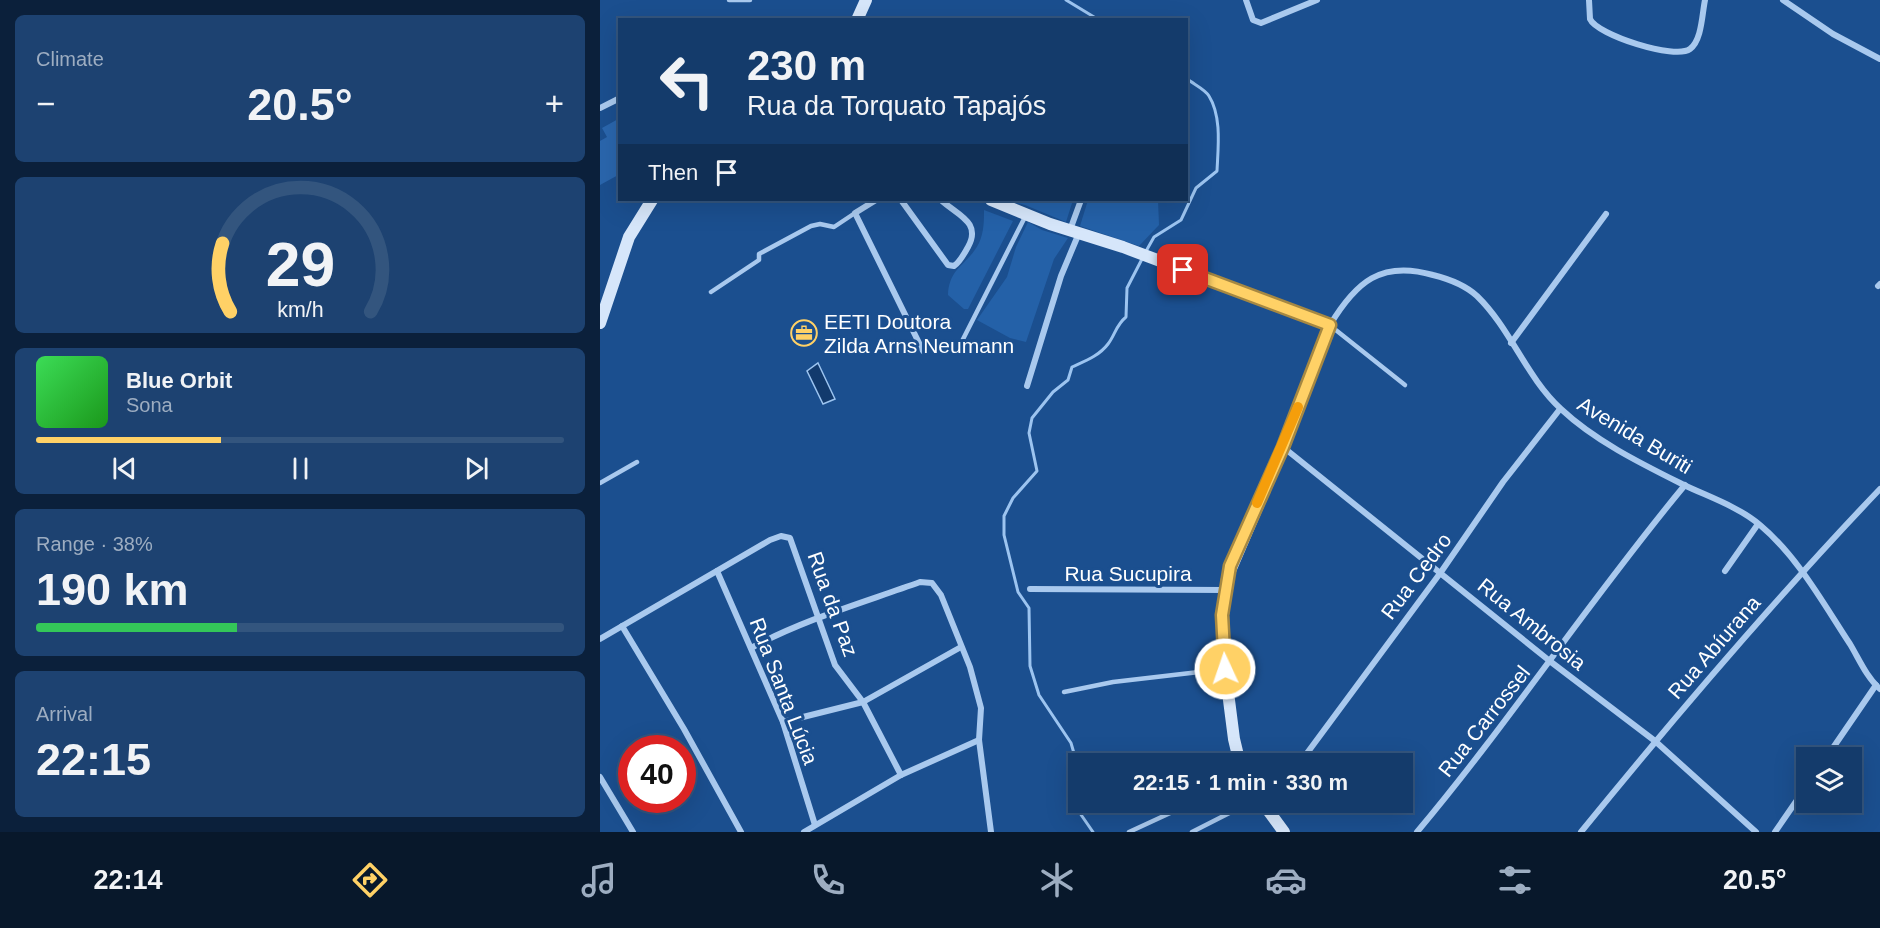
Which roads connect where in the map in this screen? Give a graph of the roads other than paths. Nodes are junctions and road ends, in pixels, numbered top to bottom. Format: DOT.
graph roads {
  1 [pos="729,0"];
  2 [pos="750,0"];
  3 [pos="866,0"];
  4 [pos="1246,0"];
  5 [pos="1317,0"];
  6 [pos="1589,0"];
  7 [pos="1705,0"];
  8 [pos="1783,0"];
  9 [pos="858,18"];
  10 [pos="1880,59"];
  11 [pos="618,99"];
  12 [pos="600,108"];
  13 [pos="651,201"];
  14 [pos="874,201"];
  15 [pos="902,201"];
  16 [pos="942,201"];
  17 [pos="994,201"];
  18 [pos="1081,201"];
  19 [pos="855,213"];
  20 [pos="1027,213"];
  21 [pos="1606,214"];
  22 [pos="1075,232"];
  23 [pos="711,292"];
  24 [pos="600,323"];
  25 [pos="1330,325"];
  26 [pos="1511,343"];
  27 [pos="923,351"];
  28 [pos="957,351"];
  29 [pos="1405,385"];
  30 [pos="1027,386"];
  31 [pos="1560,409"];
  32 [pos="1283,447"];
  33 [pos="637,462"];
  34 [pos="600,483"];
  35 [pos="1684,485"];
  36 [pos="1880,489"];
  37 [pos="1758,524"];
  38 [pos="717,571"];
  39 [pos="1725,571"];
  40 [pos="1802,571"];
  41 [pos="1441,572"];
  42 [pos="1030,589"];
  43 [pos="1225,590"];
  44 [pos="818,617"];
  45 [pos="622,626"];
  46 [pos="600,639"];
  47 [pos="961,647"];
  48 [pos="751,648"];
  49 [pos="1551,662"];
  50 [pos="1225,669"];
  51 [pos="1878,687"];
  52 [pos="1064,692"];
  53 [pos="863,702"];
  54 [pos="783,723"];
  55 [pos="979,740"];
  56 [pos="1655,741"];
  57 [pos="1834,747"];
  58 [pos="1237,753"];
  59 [pos="1307,753"];
  60 [pos="901,775"];
  61 [pos="600,777"];
  62 [pos="1796,802"];
  63 [pos="1170,813"];
  64 [pos="1229,813"];
  65 [pos="1272,813"];
  66 [pos="815,825"];
  67 [pos="633,832"];
  68 [pos="741,832"];
  69 [pos="804,832"];
  70 [pos="991,832"];
  71 [pos="1129,832"];
  72 [pos="1192,832"];
  73 [pos="1284,832"];
  74 [pos="1417,832"];
  75 [pos="1581,832"];
  76 [pos="1756,832"];
  77 [pos="1775,832"];
  1 -- 2 [label="lane"];
  3 -- 9 [label="street"];
  4 -- 5 [label="street"];
  6 -- 7 [label="street"];
  8 -- 10 [label="street"];
  11 -- 12 [label="street"];
  13 -- 24 [label="street"];
  14 -- 19 [label="street"];
  15 -- 16 [label="street"];
  17 -- 20 [label="street"];
  18 -- 22 [label="street"];
  19 -- 23 [label="lane"];
  19 -- 27 [label="street"];
  20 -- 22 [label="street"];
  20 -- 28 [label="lane"];
  21 -- 26 [label="street"];
  22 -- 25 [label="street"];
  22 -- 30 [label="street"];
  25 -- 26 [label="street, Avenida Buriti"];
  25 -- 29 [label="lane"];
  25 -- 32 [label="street"];
  26 -- 31 [label="street, Avenida Buriti"];
  31 -- 35 [label="street, Avenida Buriti"];
  31 -- 41 [label="street, Rua Cedro"];
  32 -- 41 [label="street, Rua Ambrosia"];
  32 -- 43 [label="street"];
  33 -- 34 [label="lane"];
  35 -- 37 [label="street, Avenida Buriti"];
  35 -- 49 [label="street, Rua Carrossel"];
  36 -- 40 [label="street, Rua Abíurana"];
  37 -- 39 [label="street"];
  37 -- 40 [label="street, Avenida Buriti"];
  38 -- 44 [label="street, Rua da Paz"];
  38 -- 45 [label="street, Rua da Paz"];
  38 -- 48 [label="street, Rua Santa Lúcia"];
  40 -- 51 [label="street, Avenida Buriti"];
  40 -- 56 [label="street, Rua Abíurana"];
  41 -- 49 [label="street, Rua Ambrosia"];
  41 -- 59 [label="street, Rua Cedro"];
  42 -- 43 [label="street, Rua Sucupira"];
  43 -- 50 [label="street"];
  44 -- 47 [label="street"];
  44 -- 48 [label="street"];
  44 -- 53 [label="street, Rua da Paz"];
  45 -- 46 [label="street, Rua da Paz"];
  45 -- 68 [label="street"];
  47 -- 53 [label="street"];
  47 -- 55 [label="street"];
  48 -- 54 [label="street, Rua Santa Lúcia"];
  49 -- 56 [label="street, Rua Ambrosia"];
  49 -- 74 [label="street, Rua Carrossel"];
  50 -- 52 [label="lane"];
  50 -- 58 [label="street"];
  51 -- 57 [label="street"];
  53 -- 54 [label="street"];
  53 -- 60 [label="street, Rua da Paz"];
  54 -- 66 [label="street, Rua Santa Lúcia"];
  55 -- 60 [label="street"];
  55 -- 70 [label="street"];
  56 -- 75 [label="street, Rua Abíurana"];
  56 -- 76 [label="street, Rua Ambrosia"];
  60 -- 66 [label="street"];
  61 -- 67 [label="street"];
  62 -- 77 [label="street"];
  63 -- 71 [label="lane"];
  64 -- 72 [label="lane"];
  65 -- 73 [label="street"];
  66 -- 69 [label="street"];
}
